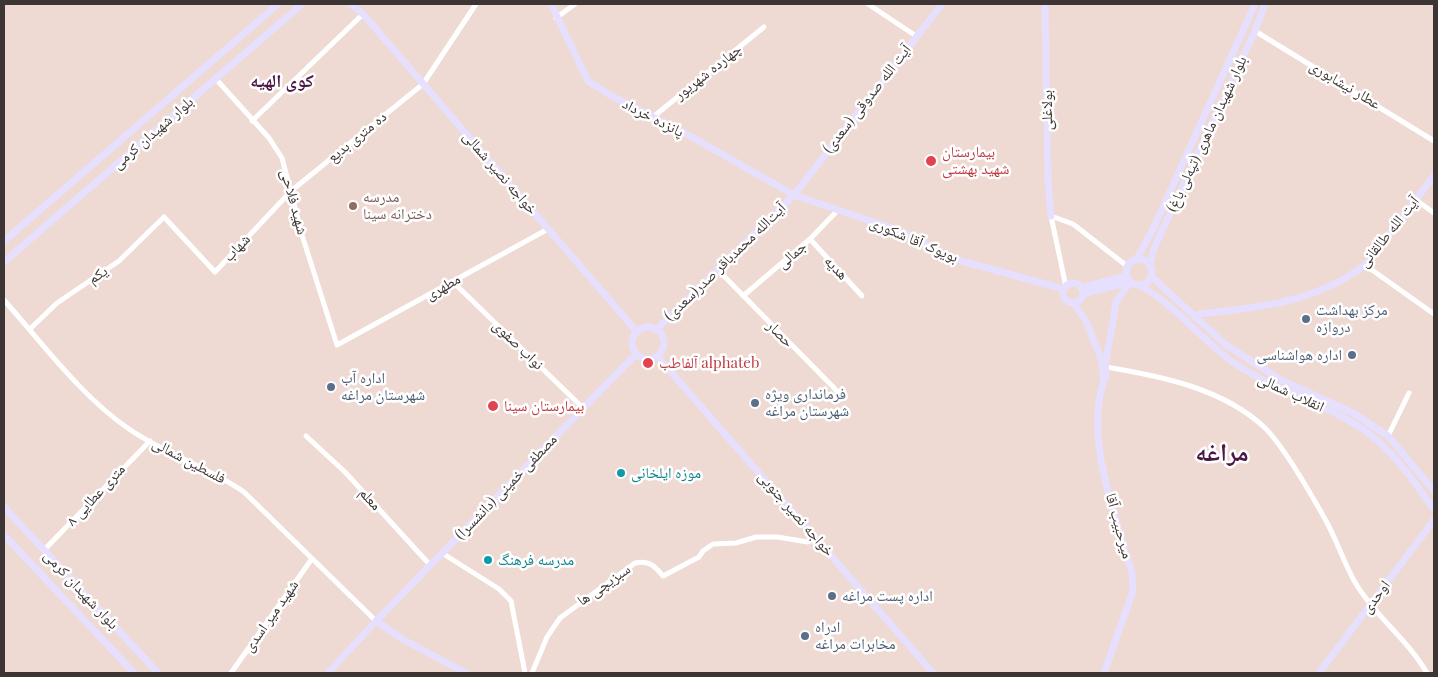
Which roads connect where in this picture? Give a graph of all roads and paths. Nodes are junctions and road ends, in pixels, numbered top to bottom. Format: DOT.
graph roads {
  1 [pos="278,4"];
  2 [pos="289,4"];
  3 [pos="302,4"];
  4 [pos="350,4"];
  5 [pos="358,4"];
  6 [pos="476,4"];
  7 [pos="551,4"];
  8 [pos="575,4"];
  9 [pos="868,4"];
  10 [pos="942,4"];
  11 [pos="1045,4"];
  12 [pos="1255,4"];
  13 [pos="1265,4"];
  14 [pos="290,14"];
  15 [pos="363,14"];
  16 [pos="556,18"];
  17 [pos="764,27"];
  18 [pos="1255,31"];
  19 [pos="916,36"];
  20 [pos="216,78"];
  21 [pos="423,84"];
  22 [pos="653,116"];
  23 [pos="252,121"];
  24 [pos="1434,141"];
  25 [pos="1434,176"];
  26 [pos="291,191"];
  27 [pos="794,195"];
  28 [pos="1416,200"];
  29 [pos="838,210"];
  30 [pos="1434,213"];
  31 [pos="1051,216"];
  32 [pos="164,217"];
  33 [pos="548,230"];
  34 [pos="810,239"];
  35 [pos="4,241"];
  36 [pos="1136,260"];
  37 [pos="4,262"];
  38 [pos="1150,265"];
  39 [pos="1365,265"];
  40 [pos="1127,266"];
  41 [pos="717,269"];
  42 [pos="1151,276"];
  43 [pos="1128,279"];
  44 [pos="452,282"];
  45 [pos="1140,285"];
  46 [pos="1065,288"];
  47 [pos="1082,291"];
  48 [pos="743,296"];
  49 [pos="862,296"];
  50 [pos="4,300"];
  51 [pos="1073,303"];
  52 [pos="1434,314"];
  53 [pos="1196,318"];
  54 [pos="30,329"];
  55 [pos="656,330"];
  56 [pos="636,332"];
  57 [pos="337,346"];
  58 [pos="636,354"];
  59 [pos="657,356"];
  60 [pos="1104,368"];
  61 [pos="1409,393"];
  62 [pos="844,398"];
  63 [pos="583,408"];
  64 [pos="306,436"];
  65 [pos="1388,436"];
  66 [pos="150,441"];
  67 [pos="1423,477"];
  68 [pos="1415,483"];
  69 [pos="1434,491"];
  70 [pos="4,507"];
  71 [pos="1434,509"];
  72 [pos="1434,520"];
  73 [pos="4,535"];
  74 [pos="816,537"];
  75 [pos="44,550"];
  76 [pos="442,552"];
  77 [pos="311,560"];
  78 [pos="430,565"];
  79 [pos="1370,605"];
  80 [pos="376,621"];
  81 [pos="134,673"];
  82 [pos="158,673"];
  83 [pos="231,673"];
  84 [pos="328,673"];
  85 [pos="466,673"];
  86 [pos="525,673"];
  87 [pos="532,673"];
  88 [pos="933,673"];
  89 [pos="1104,673"];
  90 [pos="1319,673"];
  91 [pos="1427,673"];
  1 -- 35 [label="street, بلوار شهیدان کرمی"];
  2 -- 14 [label="street"];
  3 -- 14 [label="street, بلوار شهیدان کرمی"];
  4 -- 15 [label="street"];
  5 -- 15 [label="street"];
  6 -- 21 [label="street, ده متری بدیع"];
  7 -- 16 [label="street, پانزده خرداد"];
  8 -- 16 [label="street"];
  9 -- 19 [label="street"];
  10 -- 19 [label="street, آیت الله صدوقی (سعدی)"];
  11 -- 31 [label="street, بولاغلی"];
  12 -- 36 [label="street, بلوار شهیدان ماهری (تپه‌لی باغ)"];
  13 -- 18 [label="street, بلوار شهیدان ماهری (تپه‌لی باغ)"];
  14 -- 20 [label="street, بلوار شهیدان کرمی"];
  15 -- 21 [label="street, خواجه نصیر شمالی"];
  15 -- 23 [label="street"];
  16 -- 22 [label="street, پانزده خرداد"];
  17 -- 22 [label="street, چهارده شهریور"];
  18 -- 24 [label="street, عطار نیشابوری"];
  18 -- 38 [label="street, بلوار شهیدان ماهری (تپه‌لی باغ)"];
  19 -- 27 [label="street, آیت الله صدوقی (سعدی)"];
  20 -- 23 [label="street, شهید فلاحی"];
  20 -- 37 [label="street, بلوار شهیدان کرمی"];
  21 -- 26 [label="street, ده متری بدیع"];
  21 -- 33 [label="street, خواجه نصیر شمالی"];
  22 -- 27 [label="street, پانزده خرداد"];
  23 -- 26 [label="street, شهید فلاحی"];
  25 -- 28 [label="street, آیت الله طالقانی"];
  26 -- 32 [label="street, شهاب"];
  26 -- 57 [label="street, شهید فلاحی"];
  27 -- 29 [label="street, بویوک آقا شکوری"];
  27 -- 41 [label="street, آیت‌الله محمدباقر صدر(سعدی)"];
  28 -- 30 [label="street"];
  28 -- 39 [label="street, آیت الله طالقانی"];
  29 -- 34 [label="street, جمالی"];
  29 -- 46 [label="street, بویوک آقا شکوری"];
  31 -- 40 [label="street"];
  31 -- 46 [label="street, بولاغلی"];
  32 -- 54 [label="street, یکم"];
  33 -- 44 [label="street, مطهری"];
  33 -- 56 [label="street, خواجه نصیر شمالی"];
  34 -- 48 [label="street, جمالی"];
  34 -- 49 [label="street, هدیه"];
  36 -- 38 [label="street"];
  36 -- 40 [label="street"];
  38 -- 42 [label="street"];
  39 -- 52 [label="street"];
  39 -- 53 [label="street, آیت الله طالقانی"];
  40 -- 43 [label="street"];
  41 -- 48 [label="street, حصار"];
  41 -- 55 [label="street, آیت‌الله محمدباقر صدر(سعدی)"];
  42 -- 45 [label="street"];
  42 -- 53 [label="street, انقلاب شمالی"];
  43 -- 45 [label="street"];
  43 -- 47 [label="street"];
  43 -- 60 [label="street, میرحبیب آقا"];
  44 -- 57 [label="street, مطهری"];
  44 -- 63 [label="street, نواب صفوی"];
  45 -- 68 [label="street, انقلاب شمالی"];
  46 -- 47 [label="street"];
  46 -- 51 [label="street"];
  47 -- 51 [label="street"];
  48 -- 62 [label="street, حصار"];
  50 -- 54 [label="street, فلسطین شمالی"];
  51 -- 60 [label="street"];
  53 -- 65 [label="street, انقلاب شمالی"];
  54 -- 66 [label="street, فلسطین شمالی"];
  55 -- 56 [label="street"];
  55 -- 59 [label="street"];
  56 -- 58 [label="street"];
  58 -- 59 [label="street"];
  58 -- 63 [label="street, مصطفی خمینی (دانشسرا)"];
  59 -- 74 [label="street, خواجه نصیر جنوبی"];
  60 -- 79 [label="street"];
  60 -- 89 [label="street, میرحبیب آقا"];
  61 -- 65 [label="street"];
  63 -- 76 [label="street, مصطفی خمینی (دانشسرا)"];
  64 -- 78 [label="street, معلم"];
  65 -- 67 [label="street, انقلاب شمالی"];
  66 -- 75 [label="street, ۸ متری عطایی"];
  66 -- 77 [label="street, فلسطین شمالی"];
  67 -- 68 [label="street"];
  67 -- 69 [label="street, انقلاب شمالی"];
  68 -- 71 [label="street, انقلاب شمالی"];
  70 -- 75 [label="street, بلوار شهیدان کرمی"];
  72 -- 79 [label="street, اوحدی"];
  73 -- 81 [label="street, بلوار شهیدان کرمی"];
  74 -- 87 [label="street, سبزیچی ها"];
  74 -- 88 [label="street, خواجه نصیر جنوبی"];
  75 -- 82 [label="street, بلوار شهیدان کرمی"];
  76 -- 78 [label="street, مصطفی خمینی (دانشسرا)"];
  76 -- 86 [label="street"];
  77 -- 80 [label="street, فلسطین شمالی"];
  77 -- 83 [label="street, شهید میر اسدی"];
  78 -- 80 [label="street, مصطفی خمینی (دانشسرا)"];
  79 -- 90 [label="street, اوحدی"];
  79 -- 91 [label="street"];
  80 -- 84 [label="street, مصطفی خمینی (دانشسرا)"];
  80 -- 85 [label="street"];
}
